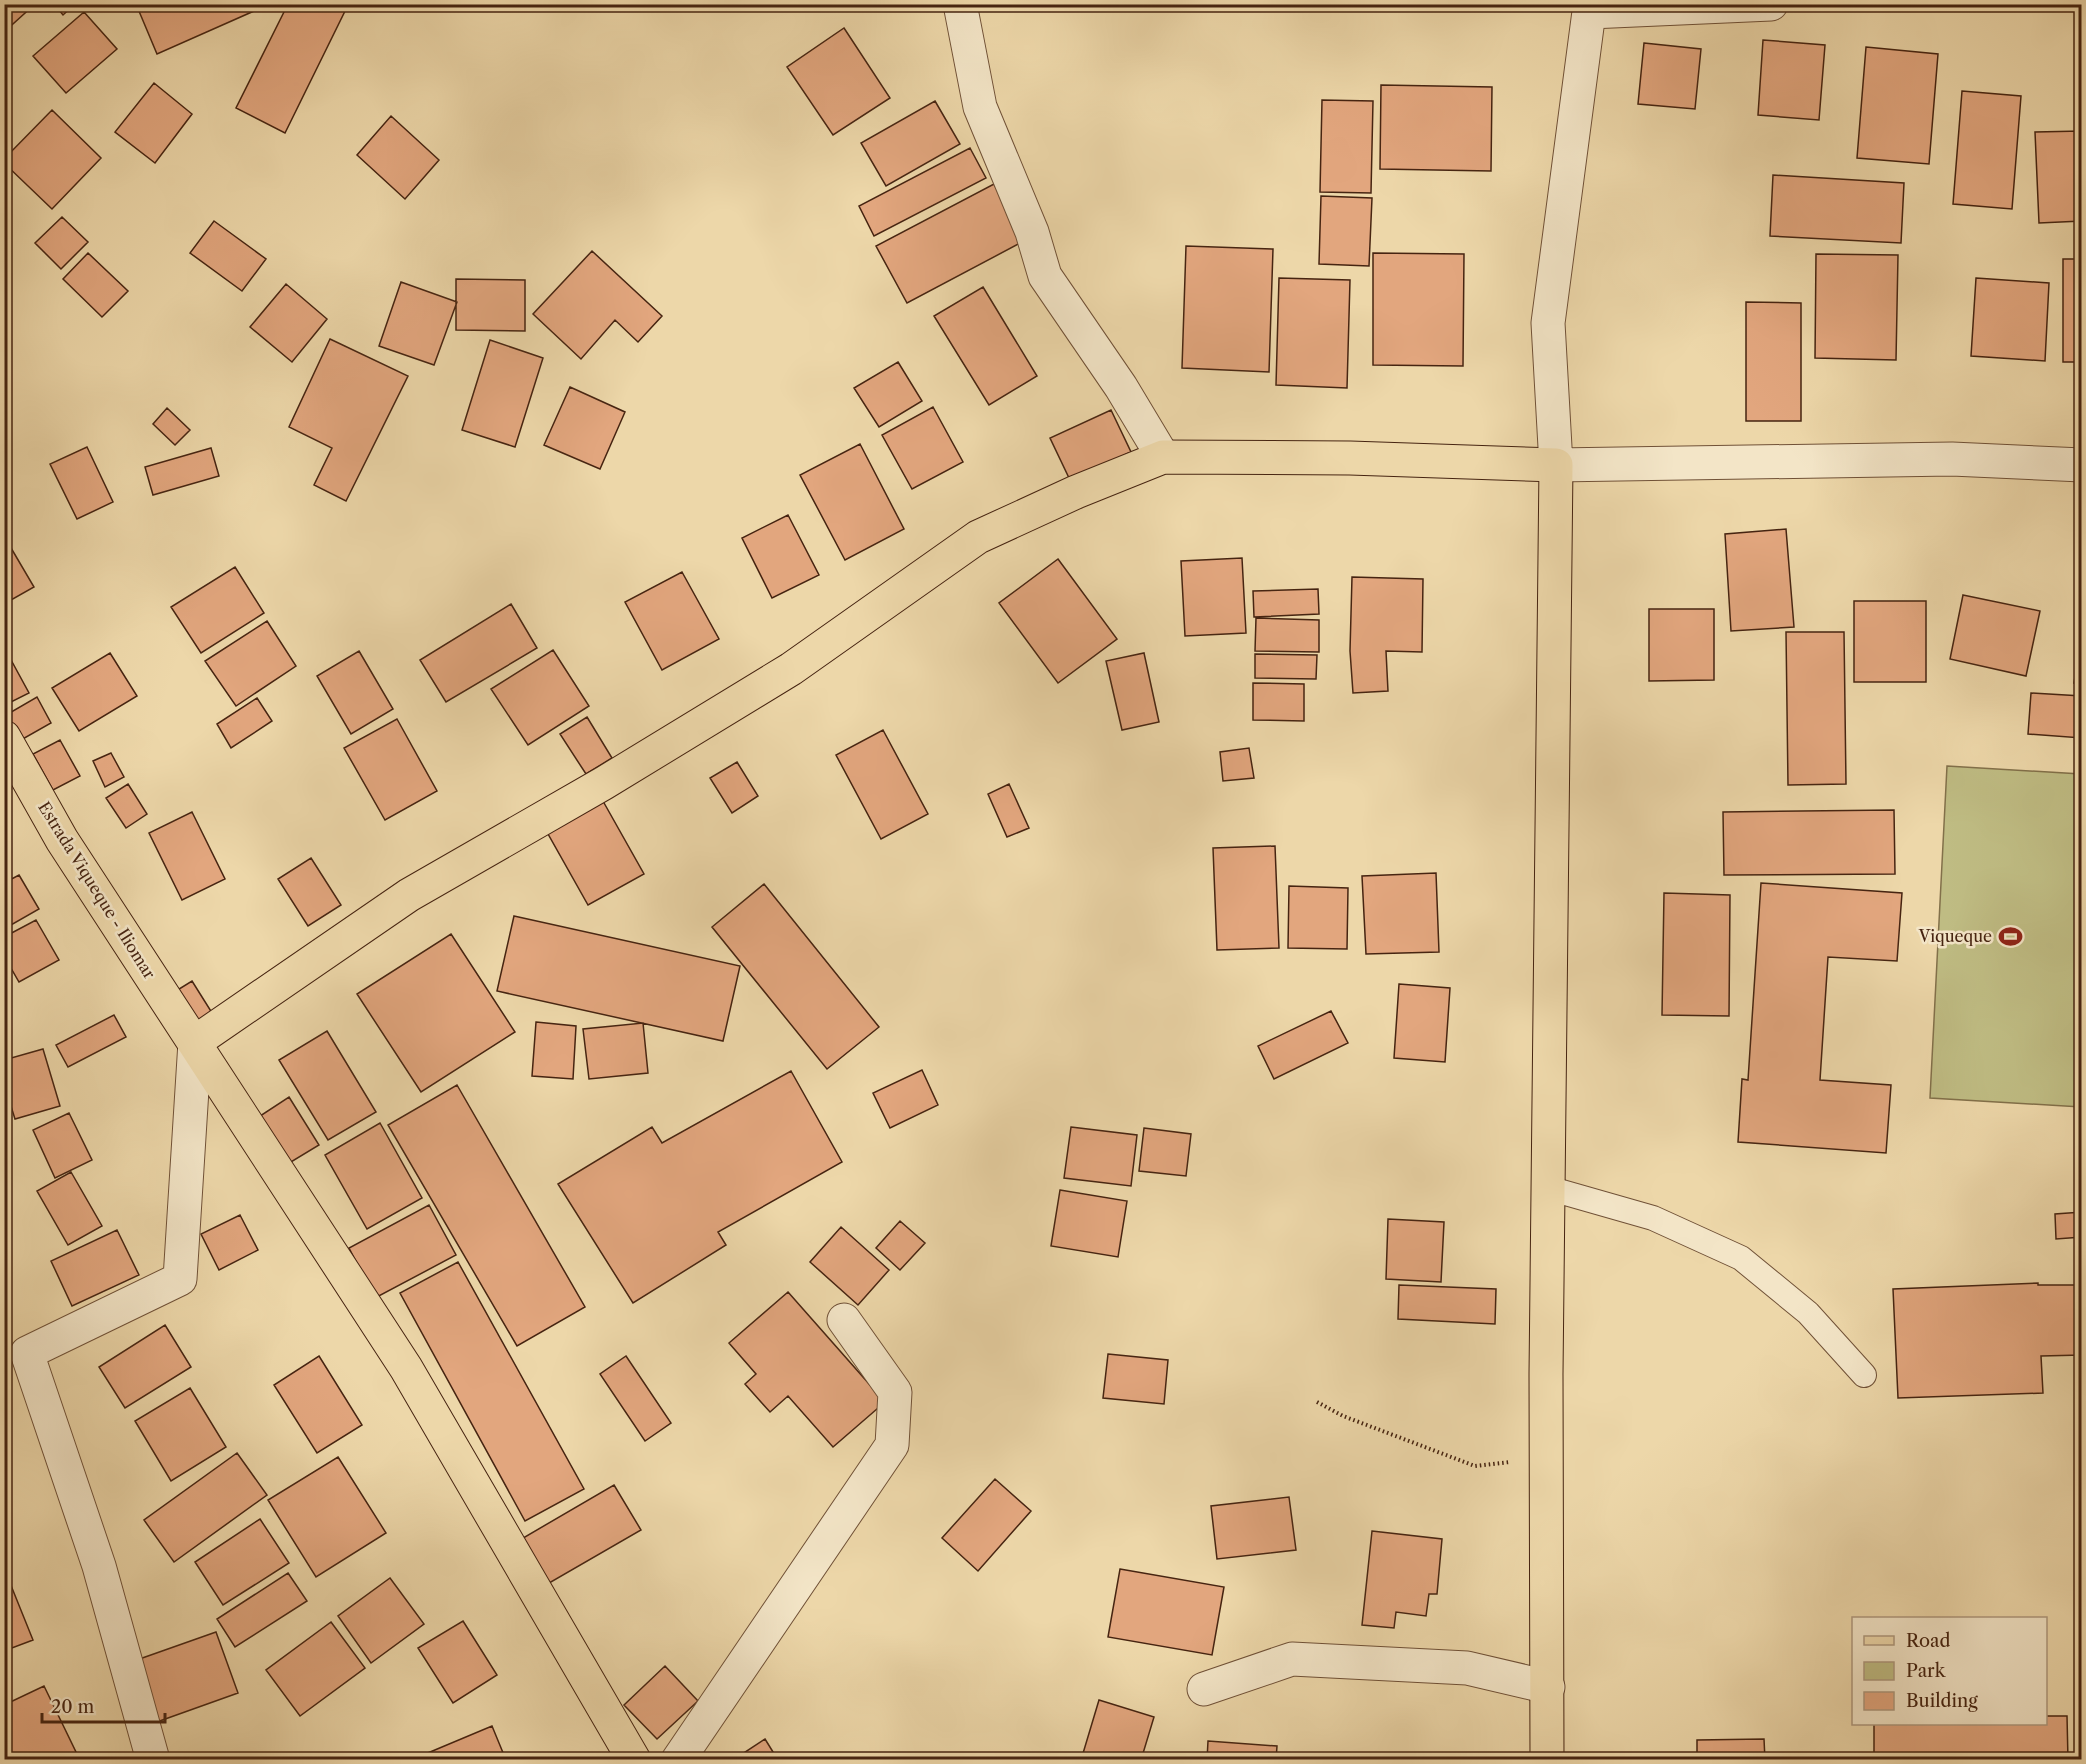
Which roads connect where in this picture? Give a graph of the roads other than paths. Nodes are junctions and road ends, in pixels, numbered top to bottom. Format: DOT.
graph roads {
  1 [pos="960,4"];
  2 [pos="1771,4"];
  3 [pos="1590,8"];
  4 [pos="1163,458"];
  5 [pos="1556,465"];
  6 [pos="2082,465"];
  7 [pos="4,736"];
  8 [pos="195,1042"];
  9 [pos="1548,1188"];
  10 [pos="844,1320"];
  11 [pos="1864,1375"];
  12 [pos="1548,1687"];
  13 [pos="1204,1689"];
  14 [pos="153,1760"];
  15 [pos="634,1760"];
  16 [pos="678,1760"];
  17 [pos="1547,1760"];
  1 -- 4 [label="street"];
  2 -- 3 [label="street"];
  3 -- 5 [label="street"];
  4 -- 5 [label="main road"];
  4 -- 8 [label="main road"];
  5 -- 6 [label="street"];
  5 -- 9 [label="main road"];
  7 -- 8 [label="main road, Estrada Viqueque - Iliomar"];
  8 -- 14 [label="street"];
  8 -- 15 [label="main road, Estrada Viqueque - Iliomar"];
  9 -- 11 [label="lane"];
  9 -- 12 [label="main road"];
  10 -- 16 [label="street"];
  12 -- 13 [label="street"];
  12 -- 17 [label="main road"];
}
